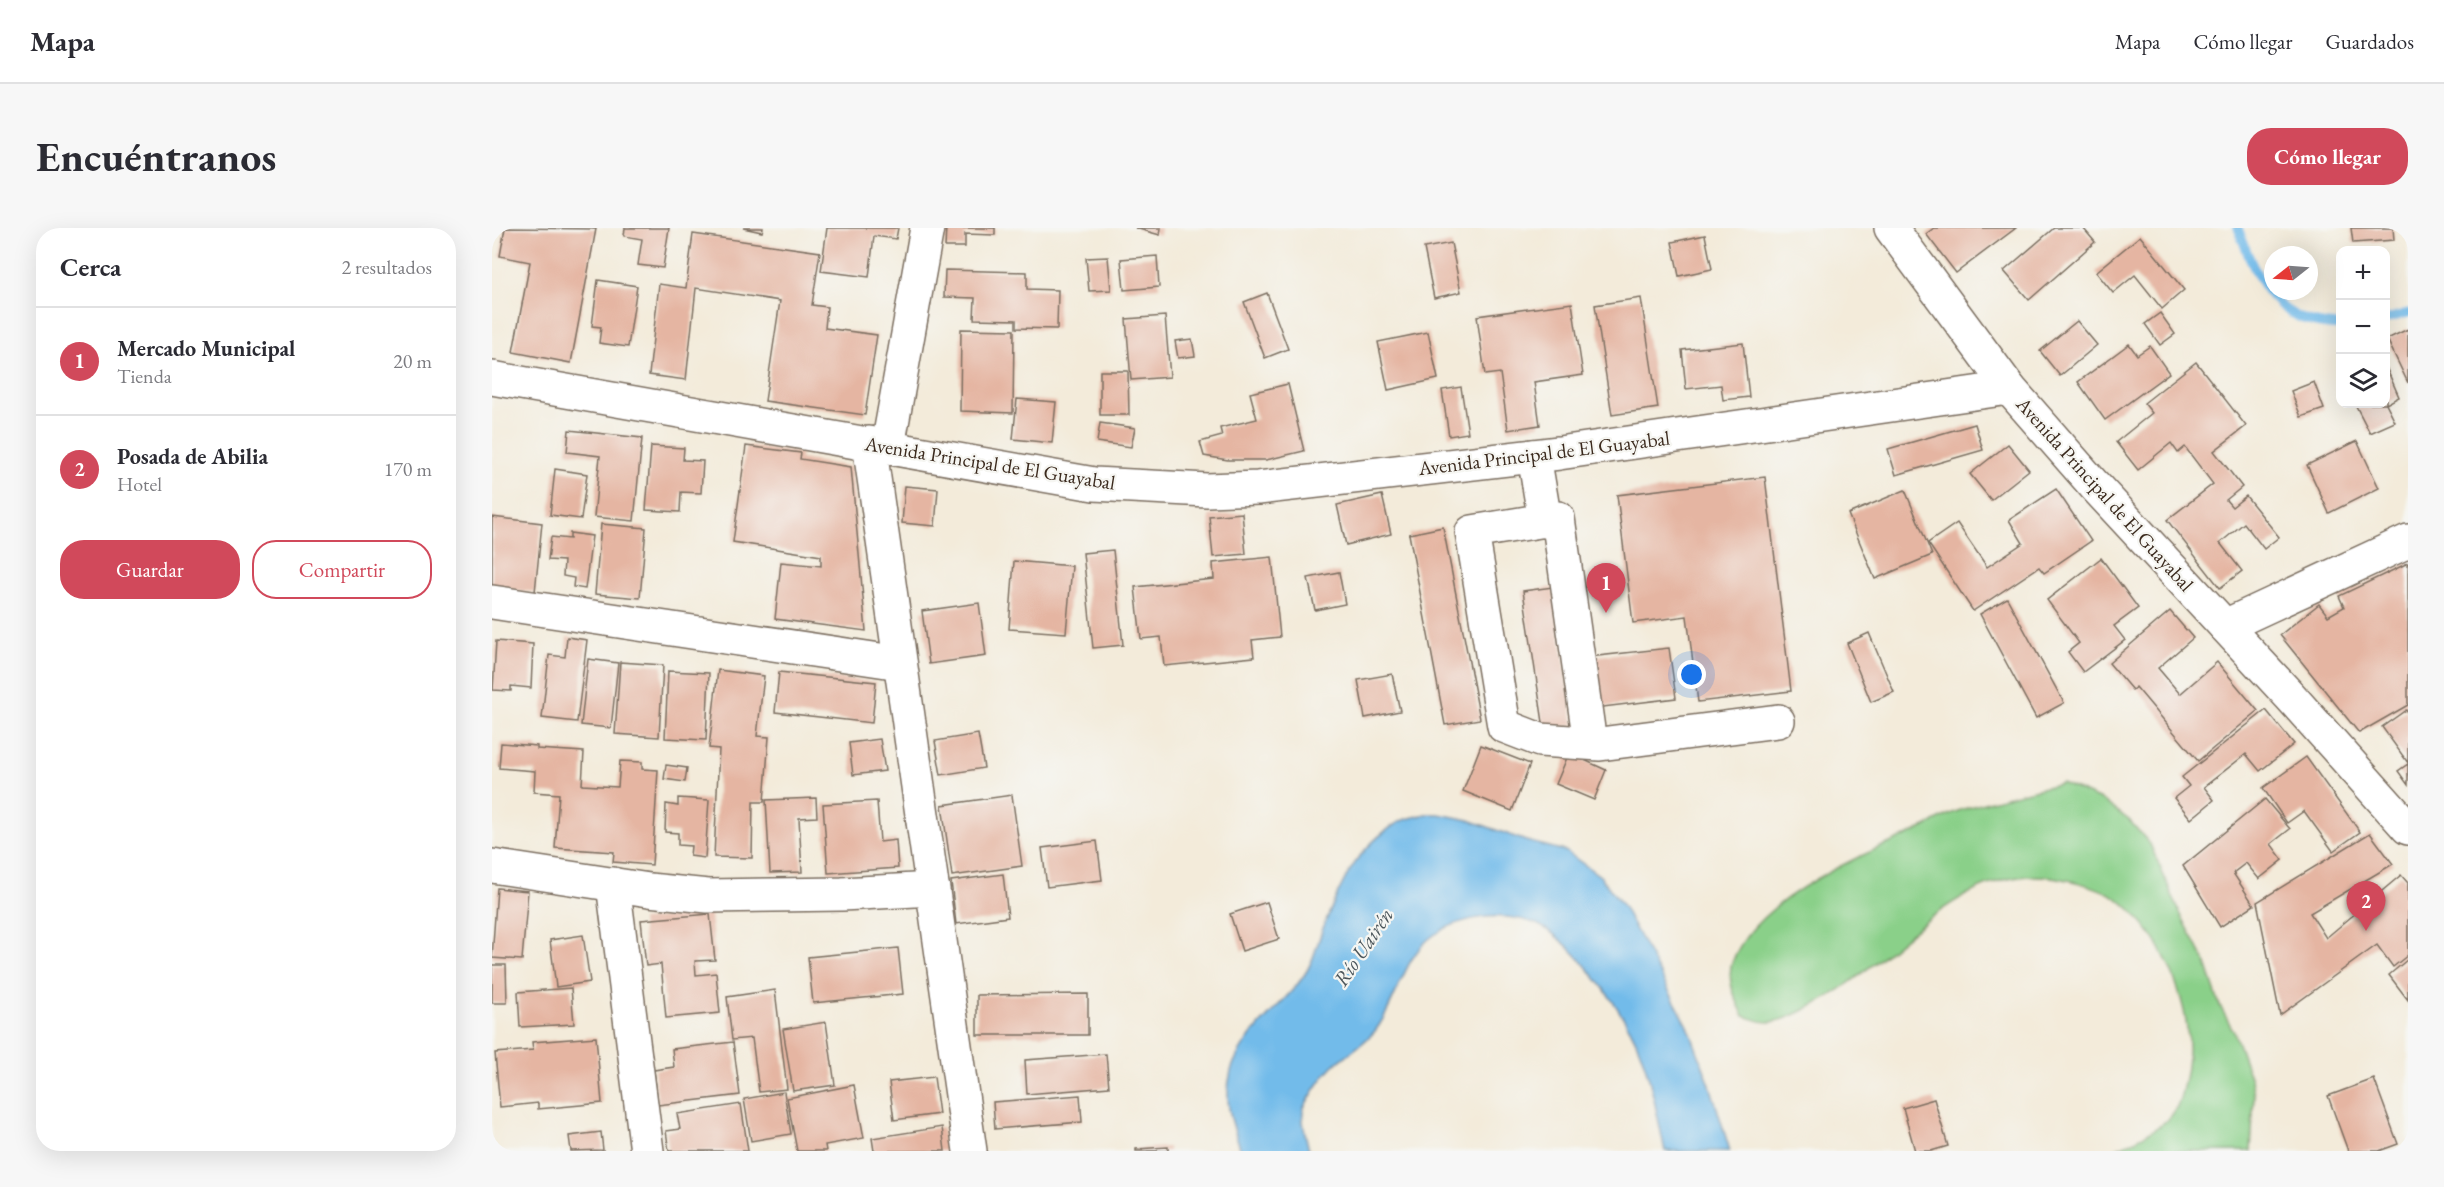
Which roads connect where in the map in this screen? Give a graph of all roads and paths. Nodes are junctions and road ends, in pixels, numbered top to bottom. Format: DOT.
graph roads {
  1 [pos="927,228"];
  2 [pos="1891,228"];
  3 [pos="492,378"];
  4 [pos="2009,388"];
  5 [pos="878,445"];
  6 [pos="1534,456"];
  7 [pos="1545,521"];
  8 [pos="2408,541"];
  9 [pos="492,602"];
  10 [pos="2225,626"];
  11 [pos="900,663"];
  12 [pos="1778,721"];
  13 [pos="1590,743"];
  14 [pos="2408,828"];
  15 [pos="492,866"];
  16 [pos="613,884"];
  17 [pos="933,889"];
  18 [pos="646,1151"];
  19 [pos="970,1151"];
  1 -- 5 [label="street"];
  2 -- 4 [label="street"];
  3 -- 5 [label="street, Avenida Principal de El Guayabal"];
  4 -- 6 [label="street, Avenida Principal de El Guayabal"];
  4 -- 10 [label="street, Avenida Principal de El Guayabal"];
  5 -- 6 [label="street, Avenida Principal de El Guayabal"];
  5 -- 11 [label="street"];
  6 -- 7 [label="street"];
  7 -- 13 [label="street"];
  7 -- 13 [label="street"];
  8 -- 10 [label="street"];
  9 -- 11 [label="street"];
  10 -- 14 [label="street, Avenida Principal de El Guayabal"];
  11 -- 17 [label="street"];
  12 -- 13 [label="street"];
  15 -- 16 [label="street"];
  16 -- 17 [label="street"];
  16 -- 18 [label="street"];
  17 -- 19 [label="street"];
}
